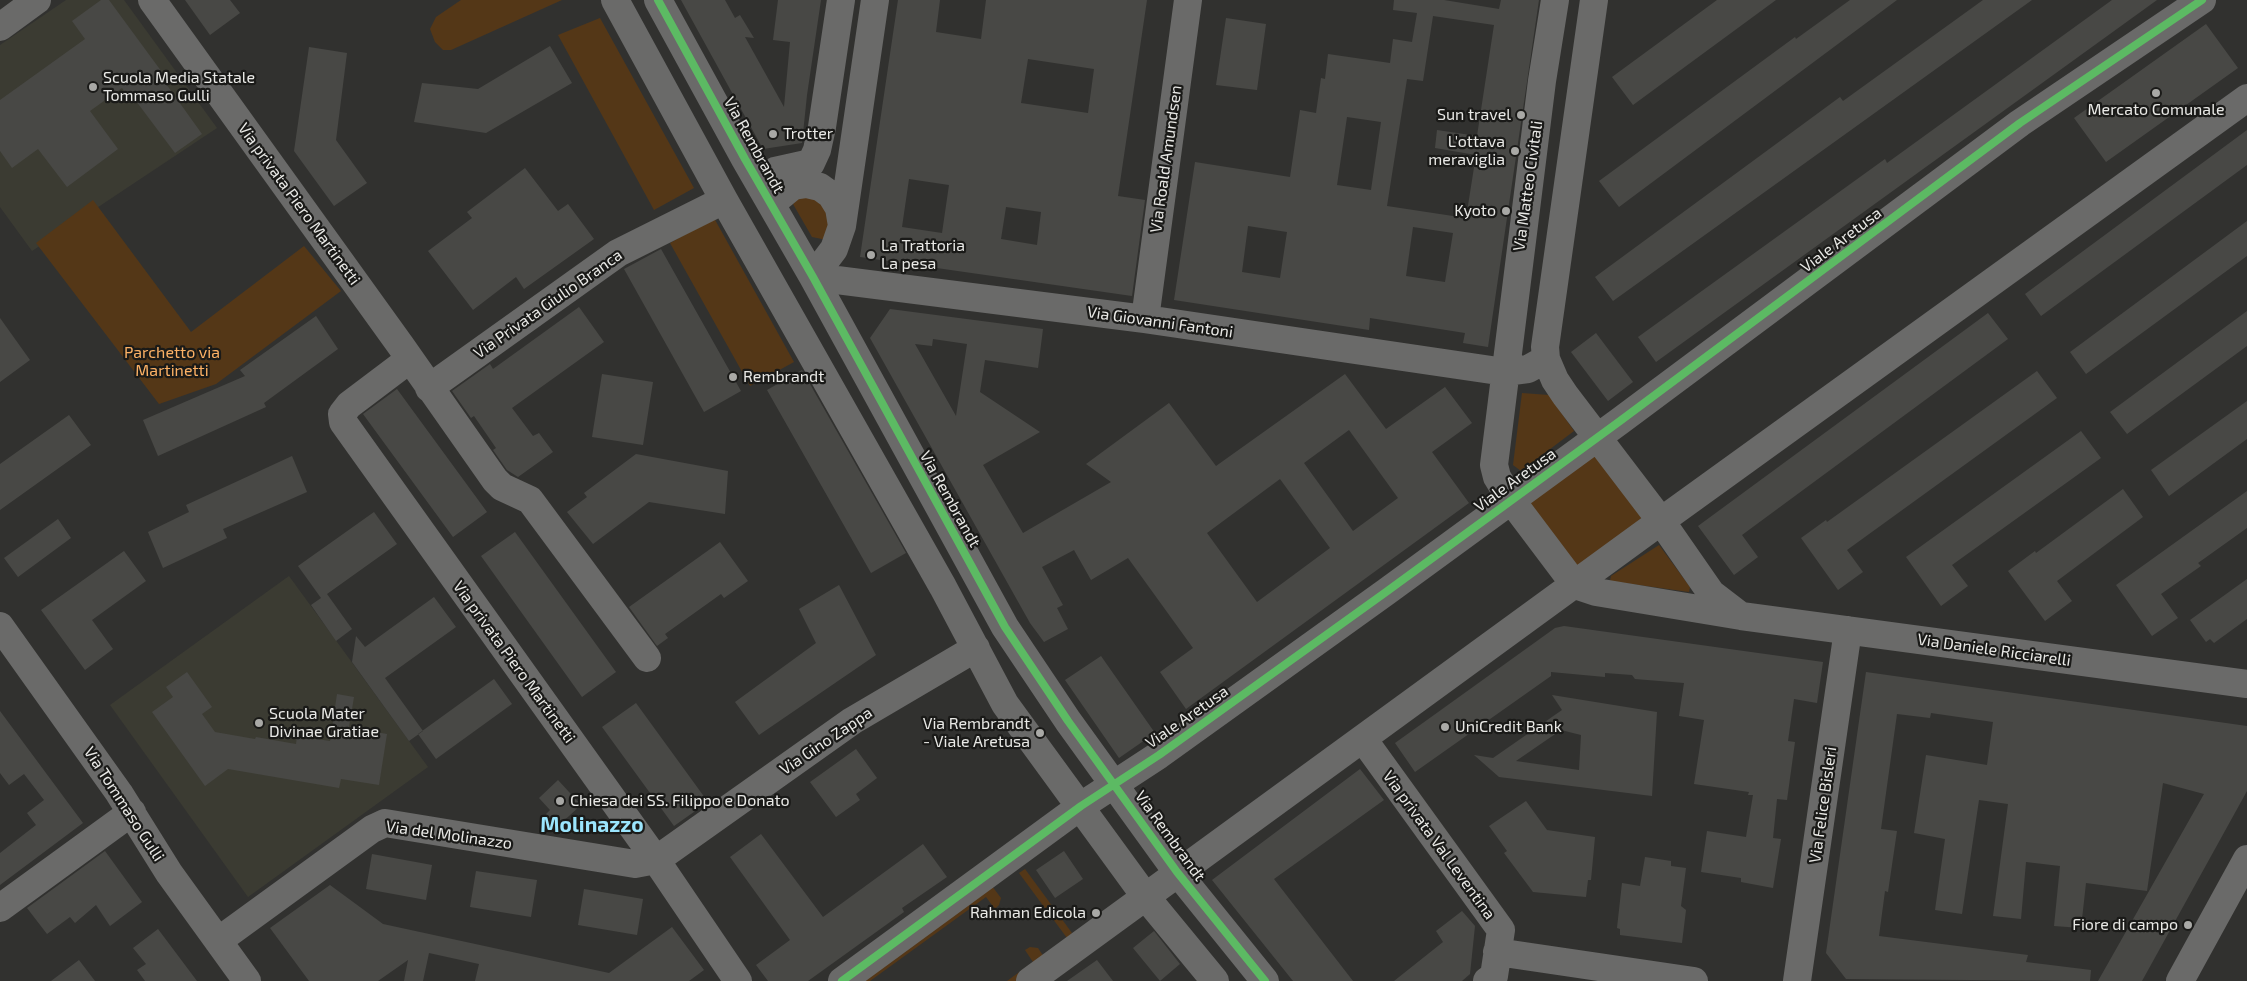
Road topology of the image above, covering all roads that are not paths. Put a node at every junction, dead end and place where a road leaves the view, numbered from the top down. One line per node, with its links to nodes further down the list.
1 (37, 0): 11 (street)
2 (152, 0): 22 (street, Via privata Piero Martinetti)
3 (614, 0): 17 (street)
4 (658, 0): 15 (street, Via Rembrandt)
5 (840, 0): 13 (street)
6 (875, 0): 14 (street)
7 (1188, 0): 21 (street, Via Roald Amundsen)
8 (1555, 0): 24 (street, Via Matteo Civitali)
9 (1594, 0): 23 (street)
10 (2202, 0): 26 (street, Viale Aretusa)
11 (0, 27)
12 (2247, 98): 28 (street)
13 (814, 156): 14 (street); 15 (street); 16 (street)
14 (854, 160): 19 (street)
15 (757, 179): 18 (street, Via Rembrandt)
16 (793, 186): 18 (street); 19 (street)
17 (724, 200): 25 (street, Via Privata Giulio Branca); 33 (street)
18 (771, 204): 20 (street, Via Rembrandt)
19 (842, 226): 20 (street)
20 (813, 277): 21 (street, Via Giovanni Fantoni); 37 (street, Via Rembrandt)
21 (1144, 319): 24 (street, Via Giovanni Fantoni)
22 (410, 359): 25 (street, Via privata Piero Martinetti); 41 (street, Via privata Piero Martinetti)
23 (1546, 359): 24 (street); 26 (street)
24 (1505, 372): 27 (street, Via Matteo Civitali)
25 (429, 388): 34 (street, Via privata Piero Martinetti)
26 (1598, 437): 27 (street, Viale Aretusa); 28 (street)
27 (1511, 500): 29 (street, Viale Aretusa); 37 (street, Viale Aretusa)
28 (1661, 521): 29 (street); 30 (street)
29 (1575, 585): 30 (street, Via Daniele Ricciarelli); 36 (street)
30 (1741, 616): 32 (street, Via Daniele Ricciarelli)
31 (0, 626): 39 (street, Via Tommaso Gulli)
32 (1848, 630): 35 (street, Via Daniele Ricciarelli); 55 (street, Via Felice Bisleri)
33 (976, 648): 38 (street); 41 (street, Via Gino Zappa)
34 (647, 658)
35 (2247, 684)
36 (1363, 739): 42 (street); 46 (street, Via privata Val Leventina)
37 (1114, 784): 38 (street, Viale Aretusa); 42 (street, Via Rembrandt)
38 (1081, 806): 43 (street); 49 (street, Viale Aretusa)
39 (132, 812): 44 (street); 45 (street, Via Tommaso Gulli)
40 (2247, 859): 56 (street)
41 (656, 860): 45 (street, Via del Molinazzo); 48 (street, Via privata Piero Martinetti)
42 (1177, 872): 43 (street); 52 (street, Via Rembrandt)
43 (1145, 896): 50 (street); 51 (street)
44 (0, 908)
45 (218, 940): 47 (street, Via Tommaso Gulli)
46 (1498, 952): 53 (street, Via privata Val Leventina); 54 (street)
47 (246, 981)
48 (738, 981)
49 (842, 981)
50 (1030, 981)
51 (1215, 981)
52 (1264, 981)
53 (1487, 981)
54 (1694, 981)
55 (1797, 981)
56 (2180, 981)

